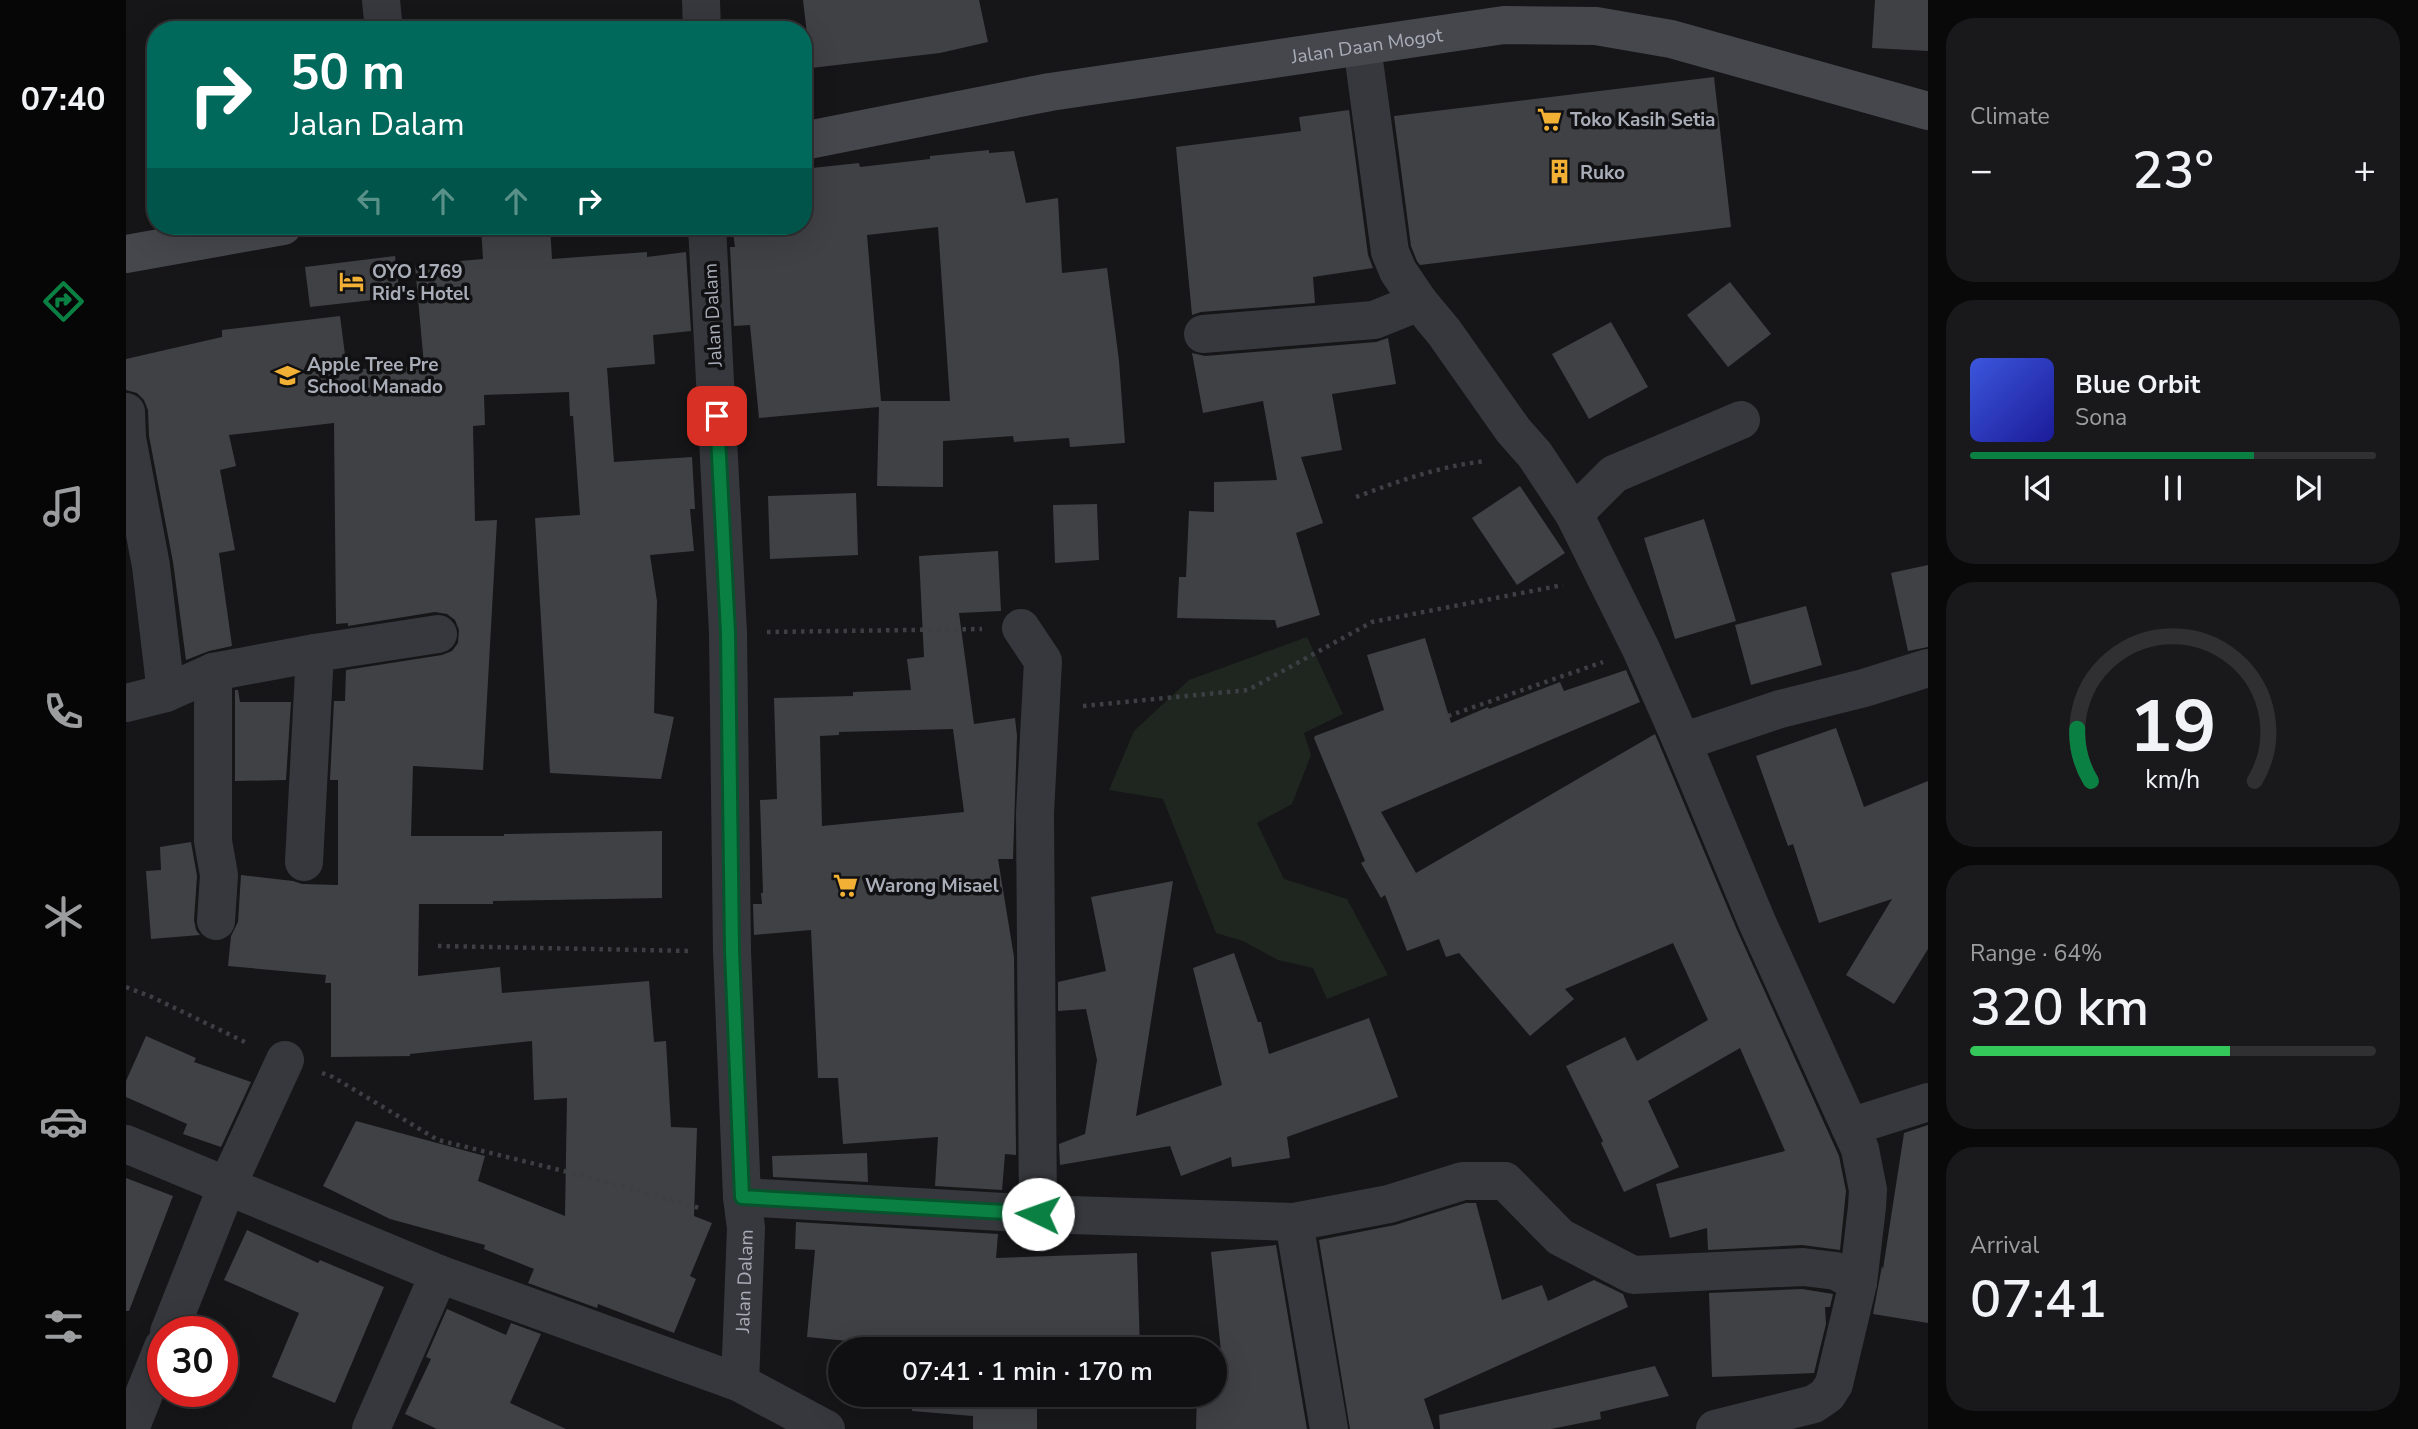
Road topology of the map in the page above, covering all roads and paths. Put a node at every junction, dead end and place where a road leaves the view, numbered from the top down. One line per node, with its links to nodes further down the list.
1 (381, 0): 3 (street)
2 (701, 0): 4 (street)
3 (383, 21)
4 (702, 21)
5 (1362, 47): 6 (main road, Jalan Daan Mogot); 7 (main road, Jalan Daan Mogot); 11 (street)
6 (1928, 111)
7 (812, 139)
8 (233, 235): 10 (main road)
9 (707, 235): 20 (street, Jalan Dalam)
10 (126, 254)
11 (1419, 302): 12 (street); 15 (street)
12 (1203, 334)
13 (126, 412): 26 (street)
14 (1741, 420): 17 (street)
15 (1535, 455): 16 (path); 17 (street)
16 (1356, 497)
17 (1574, 514): 18 (street)
18 (1605, 576): 22 (street); 28 (path)
19 (1021, 628): 20 (path); 28 (street)
20 (728, 633): 34 (street, Jalan Dalam)
21 (438, 634): 23 (street)
22 (1641, 649): 29 (path); 30 (street)
23 (315, 653): 25 (street); 31 (street)
24 (1928, 668): 30 (street)
25 (213, 672): 26 (street); 32 (street)
26 (166, 693): 27 (street)
27 (126, 704)
28 (1040, 710): 42 (street)
29 (1448, 716)
30 (1682, 742): 38 (street)
31 (304, 862)
32 (216, 922)
33 (438, 946): 34 (path)
34 (732, 951): 41 (street, Jalan Dalam)
35 (126, 987): 36 (path)
36 (285, 1059): 40 (street); 41 (path)
37 (1928, 1102): 38 (street)
38 (1850, 1127): 45 (street)
39 (126, 1144): 40 (street)
40 (227, 1186): 44 (street); 46 (street)
41 (744, 1212): 42 (street); 47 (street, Jalan Dalam)
42 (1038, 1214): 43 (street)
43 (1294, 1222): 45 (street); 52 (street)
44 (439, 1274): 47 (street); 50 (street)
45 (1858, 1283): 53 (street)
46 (175, 1316)
47 (740, 1383): 51 (street)
48 (147, 1387): 49 (street)
49 (130, 1429)
50 (371, 1429)
51 (826, 1429)
52 (1329, 1429)
53 (1715, 1429)

